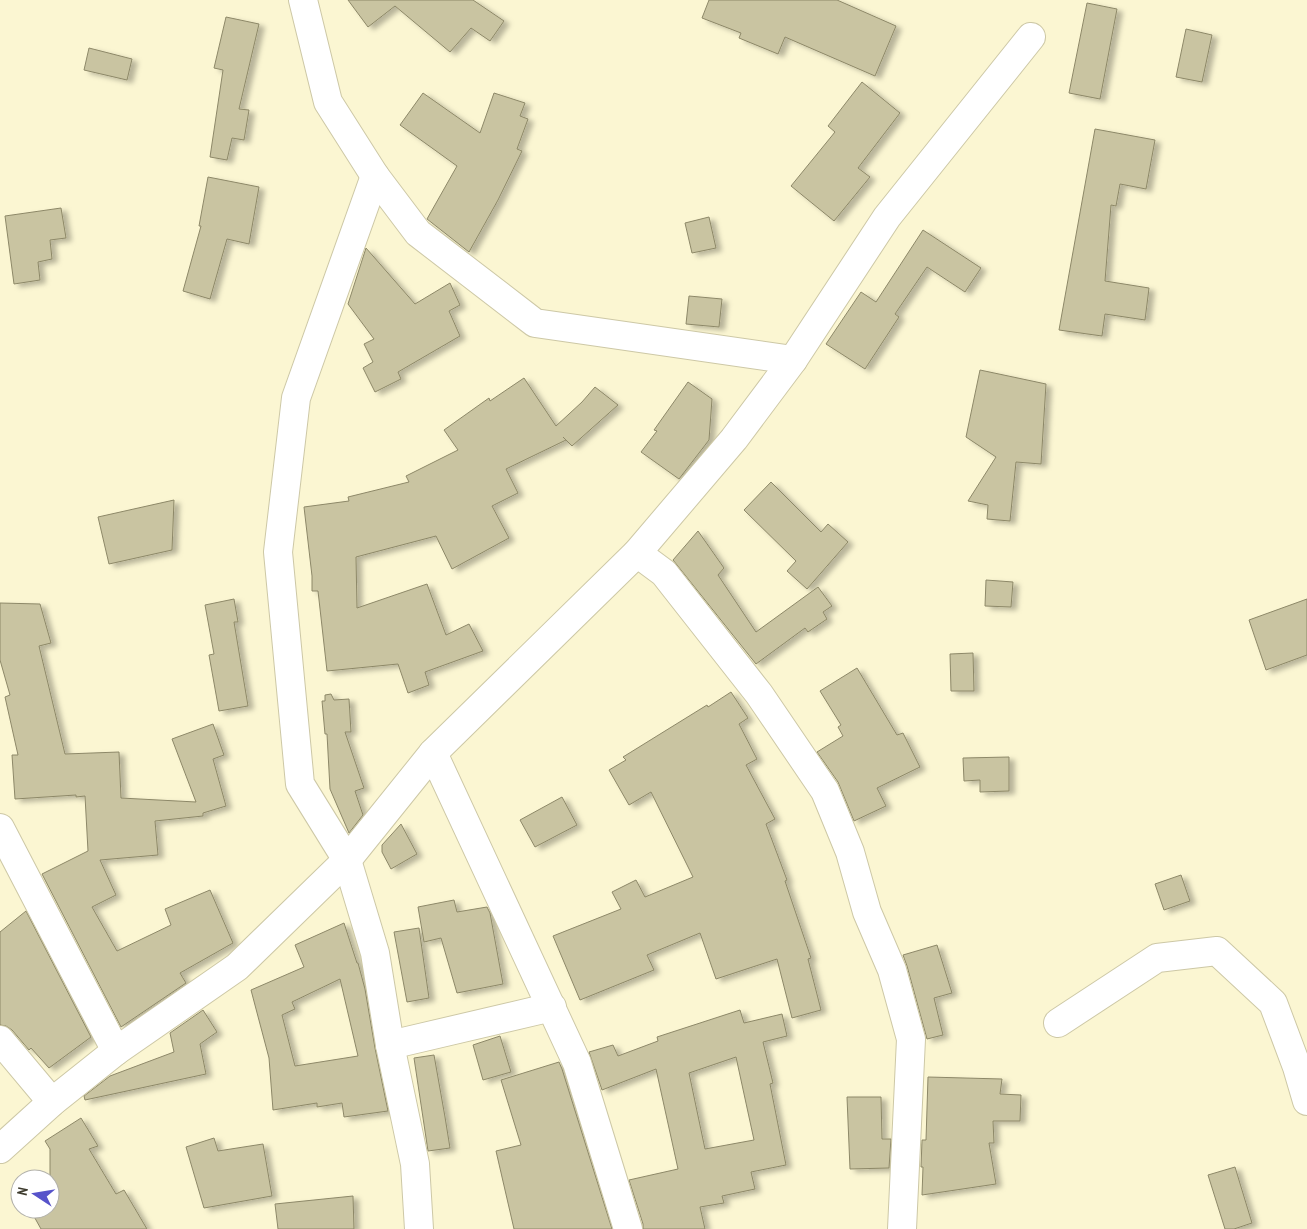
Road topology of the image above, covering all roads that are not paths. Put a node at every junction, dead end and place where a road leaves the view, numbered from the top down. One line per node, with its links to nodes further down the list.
1 (303, 0): 3 (street)
2 (1031, 37): 4 (street)
3 (375, 176): 4 (street); 8 (street)
4 (793, 360): 5 (street)
5 (636, 552): 6 (street); 19 (street)
6 (433, 753): 8 (street); 9 (street)
7 (0, 828): 13 (street)
8 (347, 860): 12 (street); 13 (street)
9 (552, 1007): 12 (street); 18 (street)
10 (1058, 1023): 14 (street)
11 (0, 1040): 15 (street)
12 (390, 1045): 17 (street)
13 (116, 1051): 15 (street)
14 (1307, 1101)
15 (52, 1102): 16 (street)
16 (0, 1149)
17 (419, 1229)
18 (628, 1229)
19 (902, 1229)

